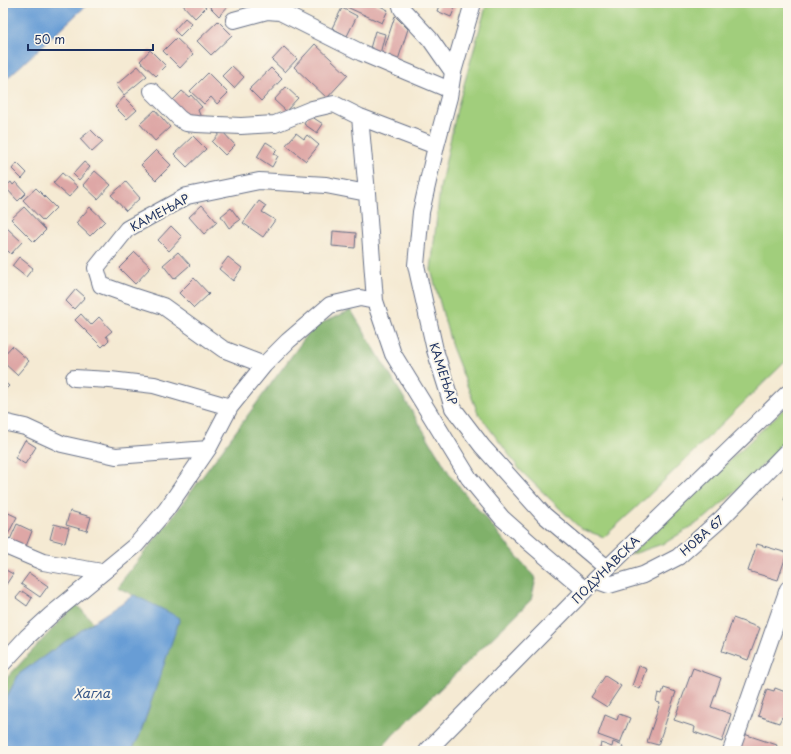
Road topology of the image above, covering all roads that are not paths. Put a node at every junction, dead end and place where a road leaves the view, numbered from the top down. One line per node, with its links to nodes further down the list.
1 (400, 3): 4 (street)
2 (473, 3): 4 (street, КАМЕЊАР)
3 (234, 20): 5 (street)
4 (453, 72): 5 (street, КАМЕЊАР)
5 (450, 90): 8 (street, КАМЕЊАР)
6 (152, 91): 7 (street)
7 (360, 117): 8 (street); 9 (street)
8 (436, 146): 19 (street, КАМЕЊАР)
9 (367, 192): 10 (street); 11 (street, КАМЕЊАР)
10 (375, 301): 11 (street); 21 (street)
11 (264, 365): 14 (street)
12 (74, 378): 14 (street)
13 (788, 393): 19 (street, ПОДУНАВСКА)
14 (230, 407): 16 (street)
15 (3, 422): 16 (street)
16 (208, 449): 20 (street)
17 (788, 450): 21 (street, НОВА 67)
18 (3, 545): 20 (street)
19 (607, 568): 21 (street, ПОДУНАВСКА)
20 (102, 572): 23 (street)
21 (590, 585): 24 (street, ПОДУНАВСКА)
22 (788, 589): 25 (street)
23 (3, 663)
24 (427, 751)
25 (731, 751)

